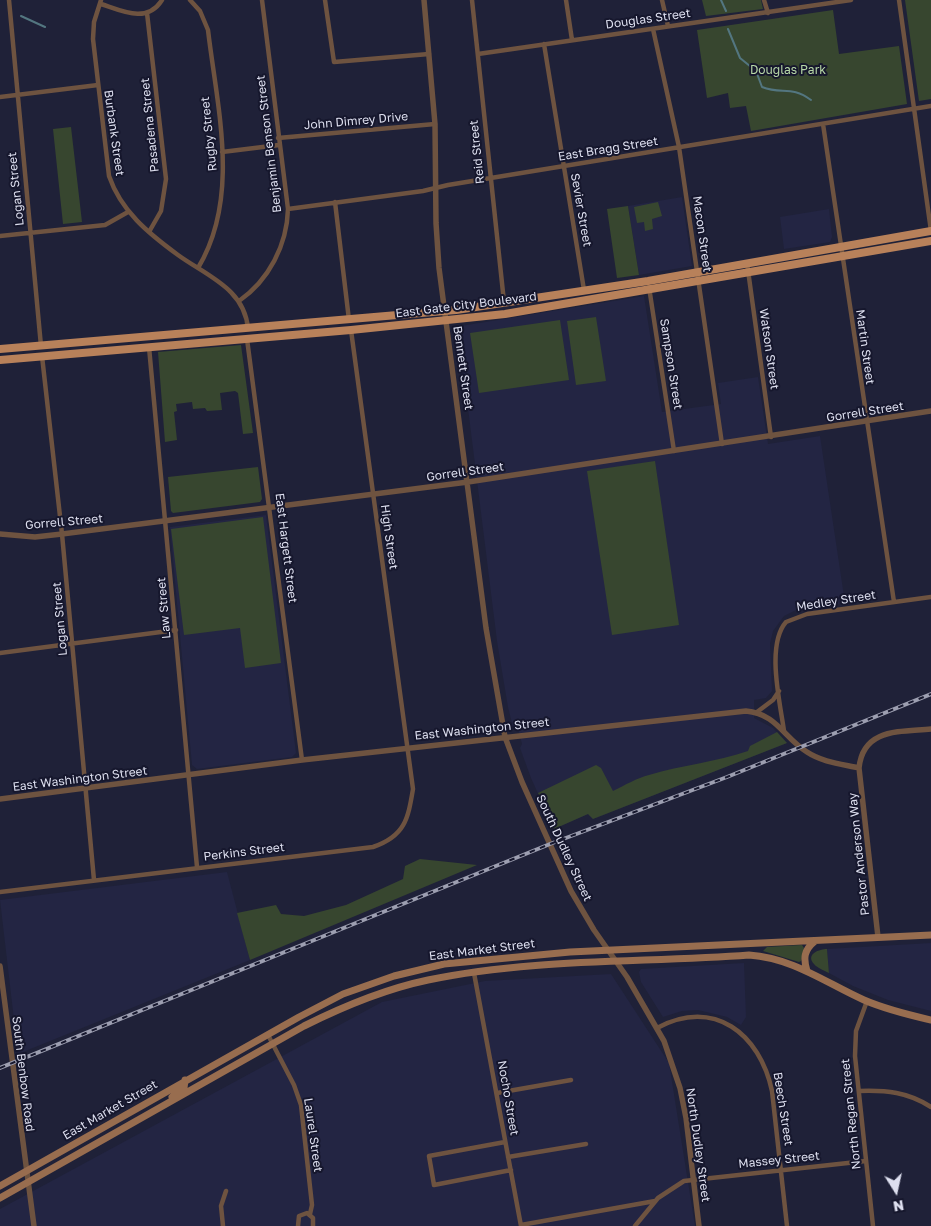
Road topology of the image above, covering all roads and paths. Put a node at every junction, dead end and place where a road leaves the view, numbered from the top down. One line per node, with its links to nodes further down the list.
1 (9, 0): 23 (street, Logan Street)
2 (162, 0): 15 (street)
3 (190, 0): 32 (street, Rugby Street)
4 (262, 0): 29 (street, Benjamin Benson Street)
5 (325, 0): 20 (street)
6 (424, 0): 20 (street, Bennett Street)
7 (472, 0): 21 (street, Reid Street)
8 (566, 0): 18 (street)
9 (662, 0): 16 (street)
10 (764, 0): 14 (street)
11 (851, 0): 14 (street, Douglas Street)
12 (898, 0): 26 (street)
13 (101, 2): 15 (street); 22 (street, Burbank Street)
14 (768, 13): 16 (street, Douglas Street)
15 (147, 14): 40 (street, Pasadena Street)
16 (668, 26): 17 (street, Douglas Street)
17 (654, 29): 18 (street, Douglas Street); 31 (street, Macon Street)
18 (572, 40): 19 (street, Douglas Street)
19 (544, 44): 21 (street, Douglas Street); 33 (street, Sevier Street)
20 (429, 54): 27 (street, Bennett Street)
21 (478, 54): 34 (street, Reid Street)
22 (98, 85): 23 (street); 38 (street, Burbank Street)
23 (17, 95): 24 (street); 41 (street, Logan Street)
24 (0, 97)
25 (931, 106): 26 (street, East Bragg Street)
26 (914, 109): 28 (street, East Bragg Street); 39 (street)
27 (436, 124): 29 (street, John Dimrey Drive); 35 (street, Bennett Street)
28 (823, 124): 31 (street, East Bragg Street); 44 (street, Martin Street)
29 (278, 138): 30 (street, Benjamin Benson Street)
30 (279, 145): 32 (street); 37 (street, Benjamin Benson Street)
31 (679, 147): 33 (street, East Bragg Street); 48 (street, Macon Street)
32 (222, 152): 47 (street, Rugby Street)
33 (563, 166): 34 (street, East Bragg Street); 52 (street, Sevier Street)
34 (490, 178): 35 (street, East Bragg Street); 55 (street, Reid Street)
35 (436, 188): 36 (street, East Bragg Street); 56 (street, Bennett Street)
36 (335, 202): 37 (street, East Bragg Street); 57 (street)
37 (288, 209): 54 (street, Benjamin Benson Street)
38 (128, 212): 40 (street, Burbank Street); 41 (street)
39 (931, 231): 44 (main road, East Gate City Boulevard)
40 (149, 232): 47 (street, Burbank Street)
41 (31, 233): 42 (street); 62 (street, Logan Street)
42 (0, 236)
43 (931, 241): 45 (main road, East Gate City Boulevard)
44 (840, 247): 45 (street, Martin Street); 46 (main road, East Gate City Boulevard)
45 (841, 256): 49 (main road, East Gate City Boulevard); 68 (street, Martin Street)
46 (748, 263): 48 (main road, East Gate City Boulevard); 49 (street, Watson Street)
47 (198, 268): 54 (street, Burbank Street)
48 (698, 272): 50 (main road, East Gate City Boulevard); 51 (street, Macon Street)
49 (749, 272): 51 (main road, East Gate City Boulevard); 69 (street, Watson Street)
50 (648, 281): 52 (main road, East Gate City Boulevard); 53 (street, Sampson Street)
51 (699, 281): 53 (main road, East Gate City Boulevard); 70 (street, Macon Street)
52 (584, 290): 55 (main road, East Gate City Boulevard)
53 (649, 290): 58 (main road, East Gate City Boulevard); 71 (street, Sampson Street)
54 (240, 301): 59 (street, Burbank Street)
55 (504, 302): 56 (main road, East Gate City Boulevard)
56 (445, 311): 57 (main road, East Gate City Boulevard); 58 (street, Bennett Street)
57 (349, 320): 59 (main road, East Gate City Boulevard)
58 (446, 321): 60 (main road, East Gate City Boulevard); 72 (street, Bennett Street)
59 (248, 329): 62 (main road, East Gate City Boulevard)
60 (351, 330): 61 (main road, East Gate City Boulevard); 73 (street, High Street)
61 (247, 339): 63 (main road, East Gate City Boulevard); 74 (street, East Hargett Street)
62 (41, 346): 64 (main road, East Gate City Boulevard)
63 (149, 346): 65 (main road, East Gate City Boulevard); 75 (street, Law Street)
64 (0, 349)
65 (42, 356): 66 (main road, East Gate City Boulevard); 77 (street, Logan Street)
66 (0, 360)
67 (931, 411): 68 (street, Gorrell Street)
68 (866, 422): 69 (street, Gorrell Street); 79 (street, Martin Street)
69 (771, 437): 70 (street, Gorrell Street)
70 (722, 444): 71 (street, Gorrell Street)
71 (674, 451): 72 (street, Gorrell Street)
72 (468, 482): 73 (street, Gorrell Street); 87 (street, Bennett Street)
73 (374, 494): 74 (street, Gorrell Street); 88 (street, High Street)
74 (271, 508): 75 (street, Gorrell Street); 89 (street, East Hargett Street)
75 (166, 521): 77 (street, Gorrell Street); 80 (street, Law Street)
76 (0, 534): 77 (street, Gorrell Street)
77 (62, 534): 81 (street, Logan Street)
78 (931, 597): 79 (street, Medley Street)
79 (894, 602): 83 (street, Medley Street)
80 (176, 630): 81 (street); 91 (street, Law Street)
81 (72, 644): 82 (street); 92 (street, Logan Street)
82 (0, 653)
83 (779, 691): 84 (street); 86 (street, Medley Street)
84 (757, 712): 86 (street); 87 (street, East Washington Street)
85 (931, 729): 90 (street)
86 (784, 731): 90 (street)
87 (505, 737): 88 (street, East Washington Street); 101 (street, South Dudley Street)
88 (408, 748): 89 (street, East Washington Street); 94 (street, Perkins Street)
89 (302, 760): 91 (street, East Washington Street)
90 (860, 768): 98 (street, Pastor Anderson Way)
91 (188, 775): 92 (street, East Washington Street); 94 (street, Law Street)
92 (85, 788): 93 (street, East Washington Street); 95 (street, Logan Street)
93 (0, 799)
94 (198, 867): 95 (street, Perkins Street)
95 (94, 880): 96 (street, Perkins Street)
96 (0, 892)
97 (931, 934): 98 (main road, East Market Street)
98 (878, 937): 99 (main road, East Market Street)
99 (815, 941): 100 (main road, East Market Street); 105 (main road)
100 (764, 943): 101 (main road, East Market Street); 102 (main road)
101 (608, 950): 103 (street, South Dudley Street); 111 (main road, East Market Street)
102 (749, 955): 103 (main road, East Market Street); 105 (main road, East Market Street)
103 (617, 962): 106 (main road, East Market Street); 110 (street, North Dudley Street)
104 (0, 966): 107 (street, South Benbow Road)
105 (808, 971): 108 (main road, East Market Street)
106 (474, 973): 112 (main road, East Market Street); 116 (street, Nocho Street)
107 (1, 980): 125 (street, South Benbow Road)
108 (867, 1001): 109 (main road, East Market Street); 115 (street, North Regan Street)
109 (931, 1020)
110 (657, 1028): 124 (street, Beech Street); 126 (street, North Dudley Street)
111 (268, 1035): 112 (street, Laurel Street); 113 (main road, East Market Street)
112 (272, 1044): 118 (main road, East Market Street); 132 (street, Laurel Street)
113 (185, 1080): 118 (main road); 125 (main road, East Market Street)
114 (571, 1080): 116 (street)
115 (859, 1092): 117 (street); 122 (street, North Regan Street)
116 (497, 1093): 119 (street, Nocho Street)
117 (931, 1107)
118 (150, 1114): 127 (main road, East Market Street)
119 (506, 1142): 121 (street, Nocho Street); 123 (street)
120 (586, 1144): 121 (street)
121 (508, 1157): 123 (street, Nocho Street)
122 (866, 1160): 124 (street, Massey Street); 141 (street, North Regan Street)
123 (511, 1170): 137 (street, Nocho Street)
124 (782, 1170): 126 (street, Massey Street); 140 (street, Beech Street)
125 (26, 1171): 127 (street, South Benbow Road); 128 (main road, East Market Street)
126 (694, 1180): 131 (street, Massey Street); 139 (street, North Dudley Street)
127 (27, 1184): 130 (main road, East Market Street); 133 (street, South Benbow Road)
128 (0, 1186)
129 (226, 1191): 134 (street)
130 (0, 1198)
131 (656, 1201): 137 (street); 138 (street)
132 (310, 1214): 135 (street); 136 (street, Laurel Street)
133 (34, 1226)
134 (223, 1226)
135 (298, 1226)
136 (313, 1226)
137 (521, 1226)
138 (635, 1226)
139 (699, 1226)
140 (787, 1226)
141 (873, 1226)

